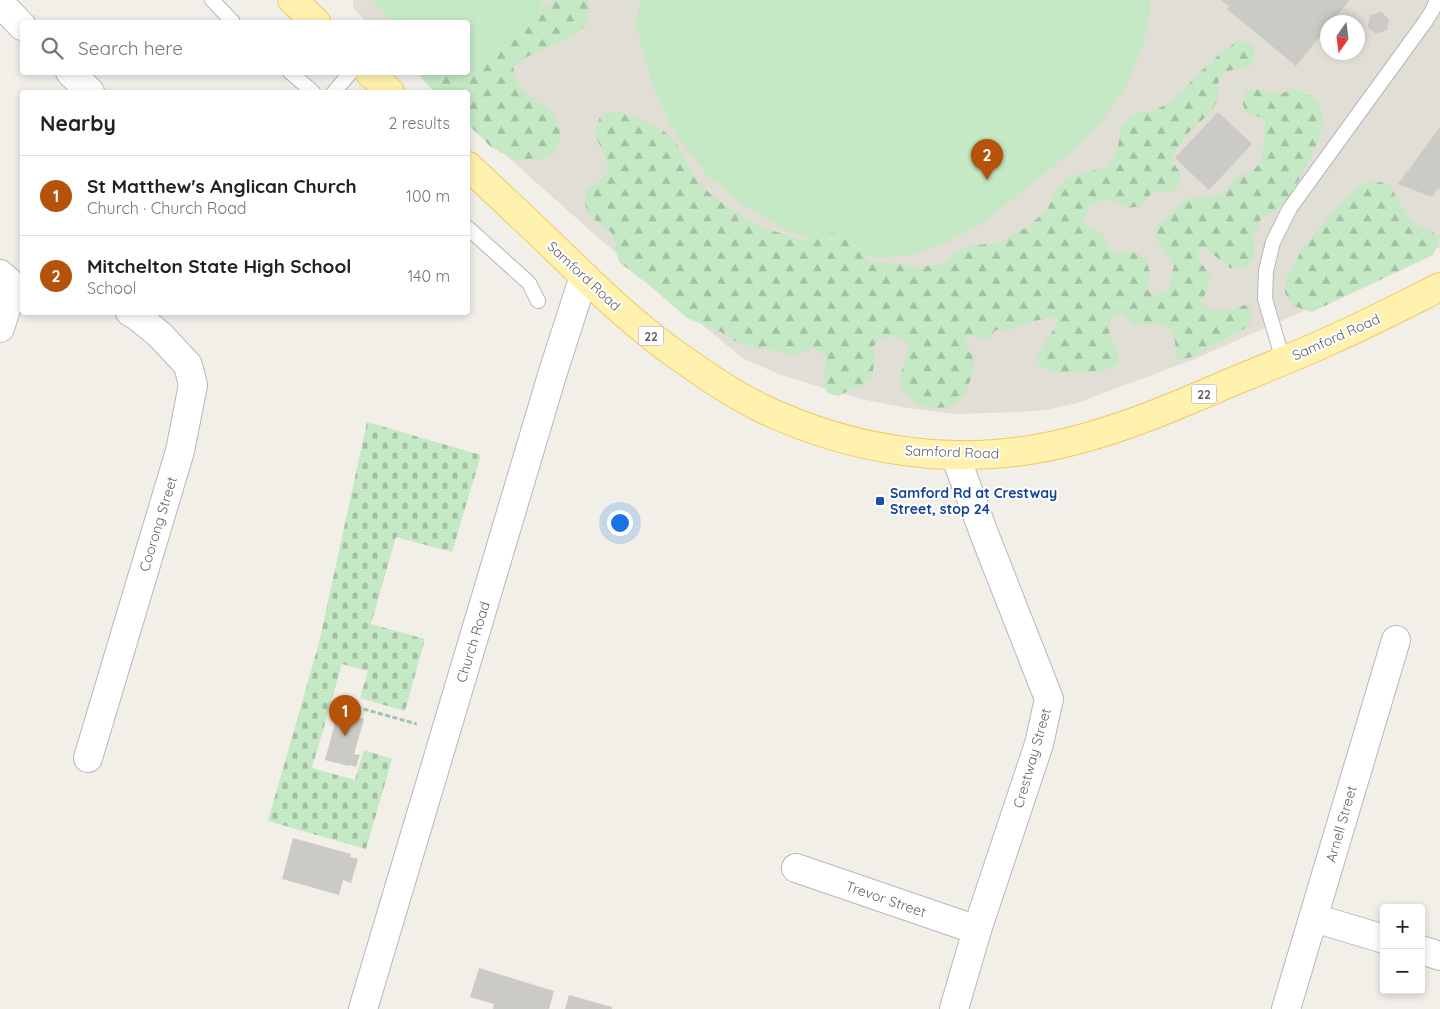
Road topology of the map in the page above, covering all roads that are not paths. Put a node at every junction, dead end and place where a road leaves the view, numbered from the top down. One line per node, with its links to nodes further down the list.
1 (212, 0): 5 (lane)
2 (292, 0): 6 (main road)
3 (1437, 0): 24 (lane)
4 (0, 3): 7 (street)
5 (231, 20)
6 (314, 20)
7 (20, 24)
8 (73, 75): 12 (street)
9 (293, 75): 13 (lane)
10 (348, 75): 14 (lane)
11 (372, 75): 15 (main road)
12 (88, 90)
13 (311, 90)
14 (336, 90)
15 (388, 90)
16 (470, 168): 18 (main road, Samford Road / 22)
17 (470, 230): 21 (lane)
18 (584, 276): 25 (main road, Samford Road / 22); 34 (street, Church Road)
19 (10, 279): 23 (street)
20 (1440, 287): 24 (main road, Samford Road / 22)
21 (538, 301)
22 (135, 315): 27 (street, Coorong Street)
23 (0, 328)
24 (1284, 360): 25 (main road, Samford Road / 22)
25 (955, 455): 30 (street, Crestway Street)
26 (1396, 640): 29 (street, Arnell Street)
27 (88, 758)
28 (796, 868): 30 (street, Trevor Street)
29 (1314, 918): 31 (street); 36 (street, Arnell Street)
30 (977, 930): 35 (street, Crestway Street)
31 (1380, 938)
32 (1425, 951): 33 (street)
33 (1440, 956)
34 (363, 1009)
35 (954, 1009)
36 (1286, 1009)

